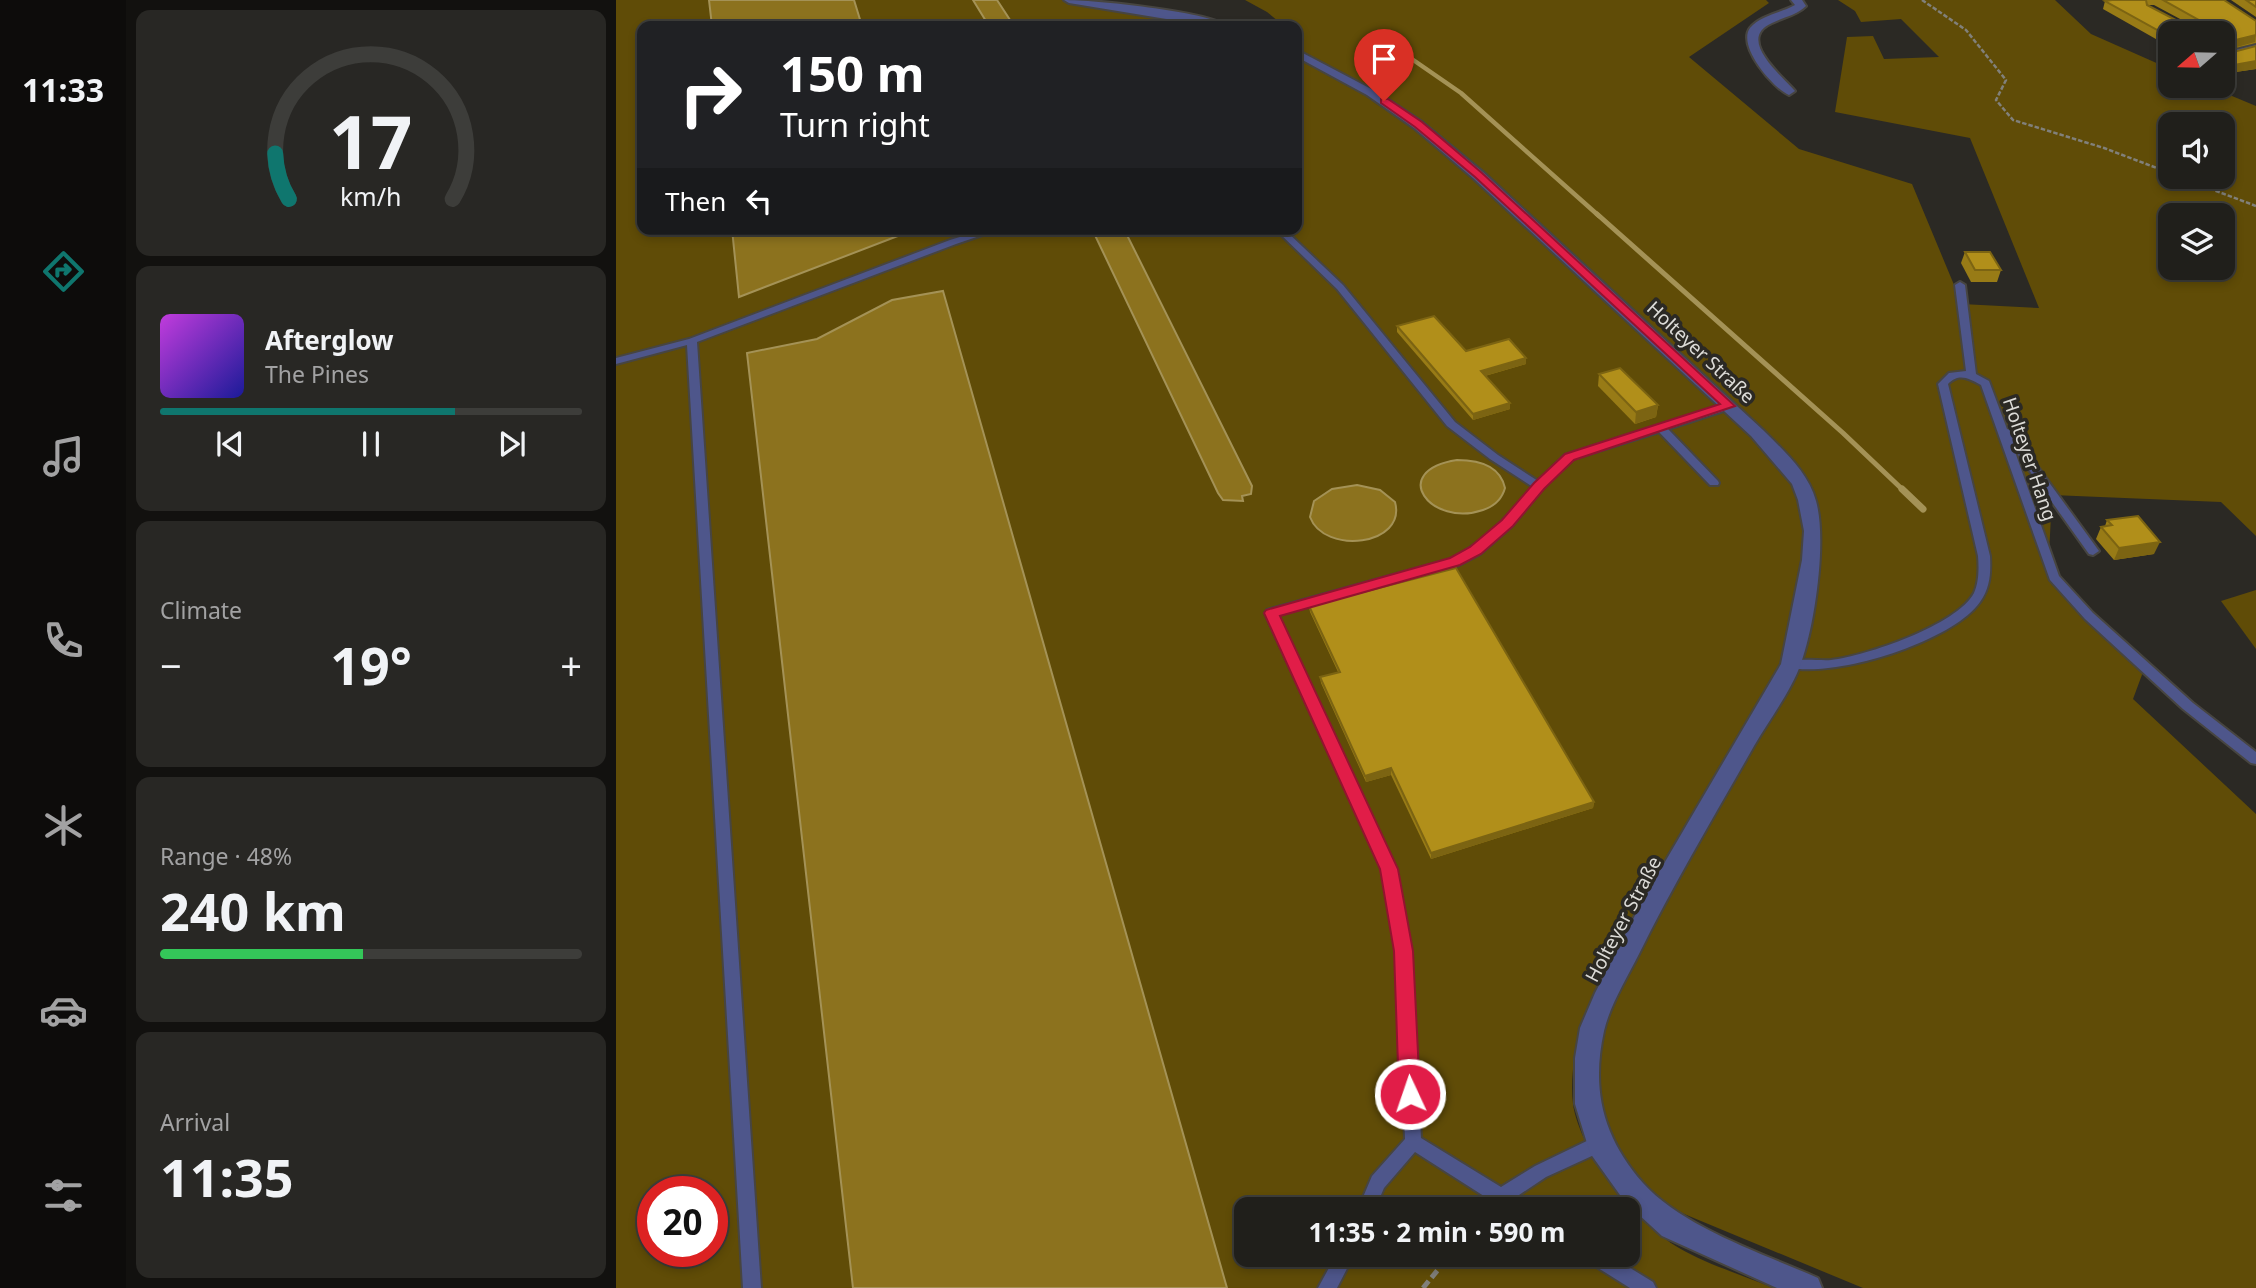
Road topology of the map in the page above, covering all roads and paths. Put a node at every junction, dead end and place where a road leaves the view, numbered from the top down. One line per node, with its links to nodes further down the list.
1 (1069, 0): 4 (street)
2 (1796, 0): 8 (street)
3 (1922, 0): 9 (path)
4 (1200, 21)
5 (2256, 48): 6 (street)
6 (2235, 51)
7 (1302, 56): 18 (street, Holteyer Straße)
8 (1789, 91)
9 (2158, 168)
10 (2211, 189): 11 (path)
11 (2256, 206)
12 (976, 235): 15 (lane)
13 (1285, 235): 22 (lane)
14 (1960, 285): 17 (lane)
15 (692, 341): 16 (lane); 33 (lane)
16 (616, 361)
17 (1971, 374): 19 (lane, Holteyer Hang); 24 (lane)
18 (1729, 406): 20 (lane); 24 (street, Holteyer Straße)
19 (1998, 420): 23 (lane); 25 (lane, Holteyer Hang)
20 (1660, 427): 21 (lane); 22 (lane)
21 (1714, 483)
22 (1539, 486): 26 (lane)
23 (2093, 551)
24 (1791, 664): 27 (street, Holteyer Straße)
25 (2256, 759)
26 (1413, 1142): 28 (lane); 29 (lane)
27 (1599, 1144): 28 (lane); 37 (street)
28 (1501, 1196)
29 (1372, 1197)
30 (1338, 1267): 34 (lane)
31 (1440, 1267): 35 (path)
32 (1613, 1267): 36 (lane)
33 (752, 1288)
34 (1327, 1288)
35 (1423, 1288)
36 (1647, 1288)
37 (1808, 1288)

